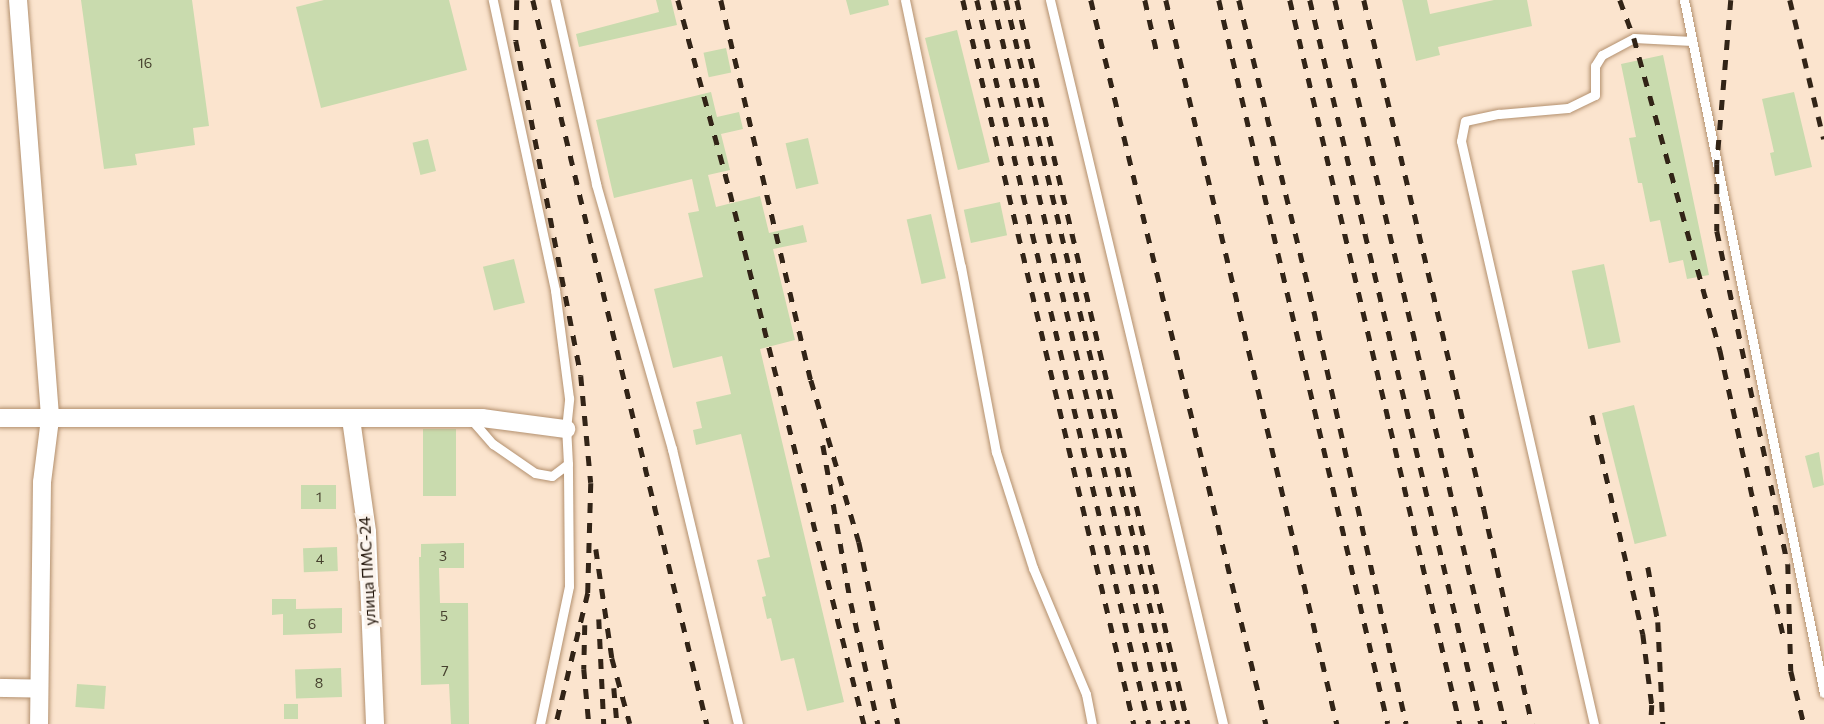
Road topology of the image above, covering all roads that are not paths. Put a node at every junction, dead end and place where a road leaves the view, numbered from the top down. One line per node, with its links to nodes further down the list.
1 (18, 0): 10 (street)
2 (493, 0): 12 (lane)
3 (555, 0): 20 (lane)
4 (905, 0): 21 (lane)
5 (1050, 0): 22 (lane)
6 (1684, 0): 7 (lane)
7 (1692, 40): 16 (lane); 23 (lane)
8 (0, 418): 10 (street)
9 (470, 418): 11 (street); 12 (street); 13 (lane)
10 (50, 419): 11 (street); 15 (street)
11 (351, 419): 18 (street, улица ПМС-24)
12 (566, 429): 13 (lane)
13 (568, 464): 19 (lane)
14 (0, 688): 15 (street)
15 (39, 689): 17 (street)
16 (1824, 693)
17 (39, 724)
18 (375, 724)
19 (540, 724)
20 (738, 724)
21 (1092, 724)
22 (1223, 724)
23 (1594, 724)

